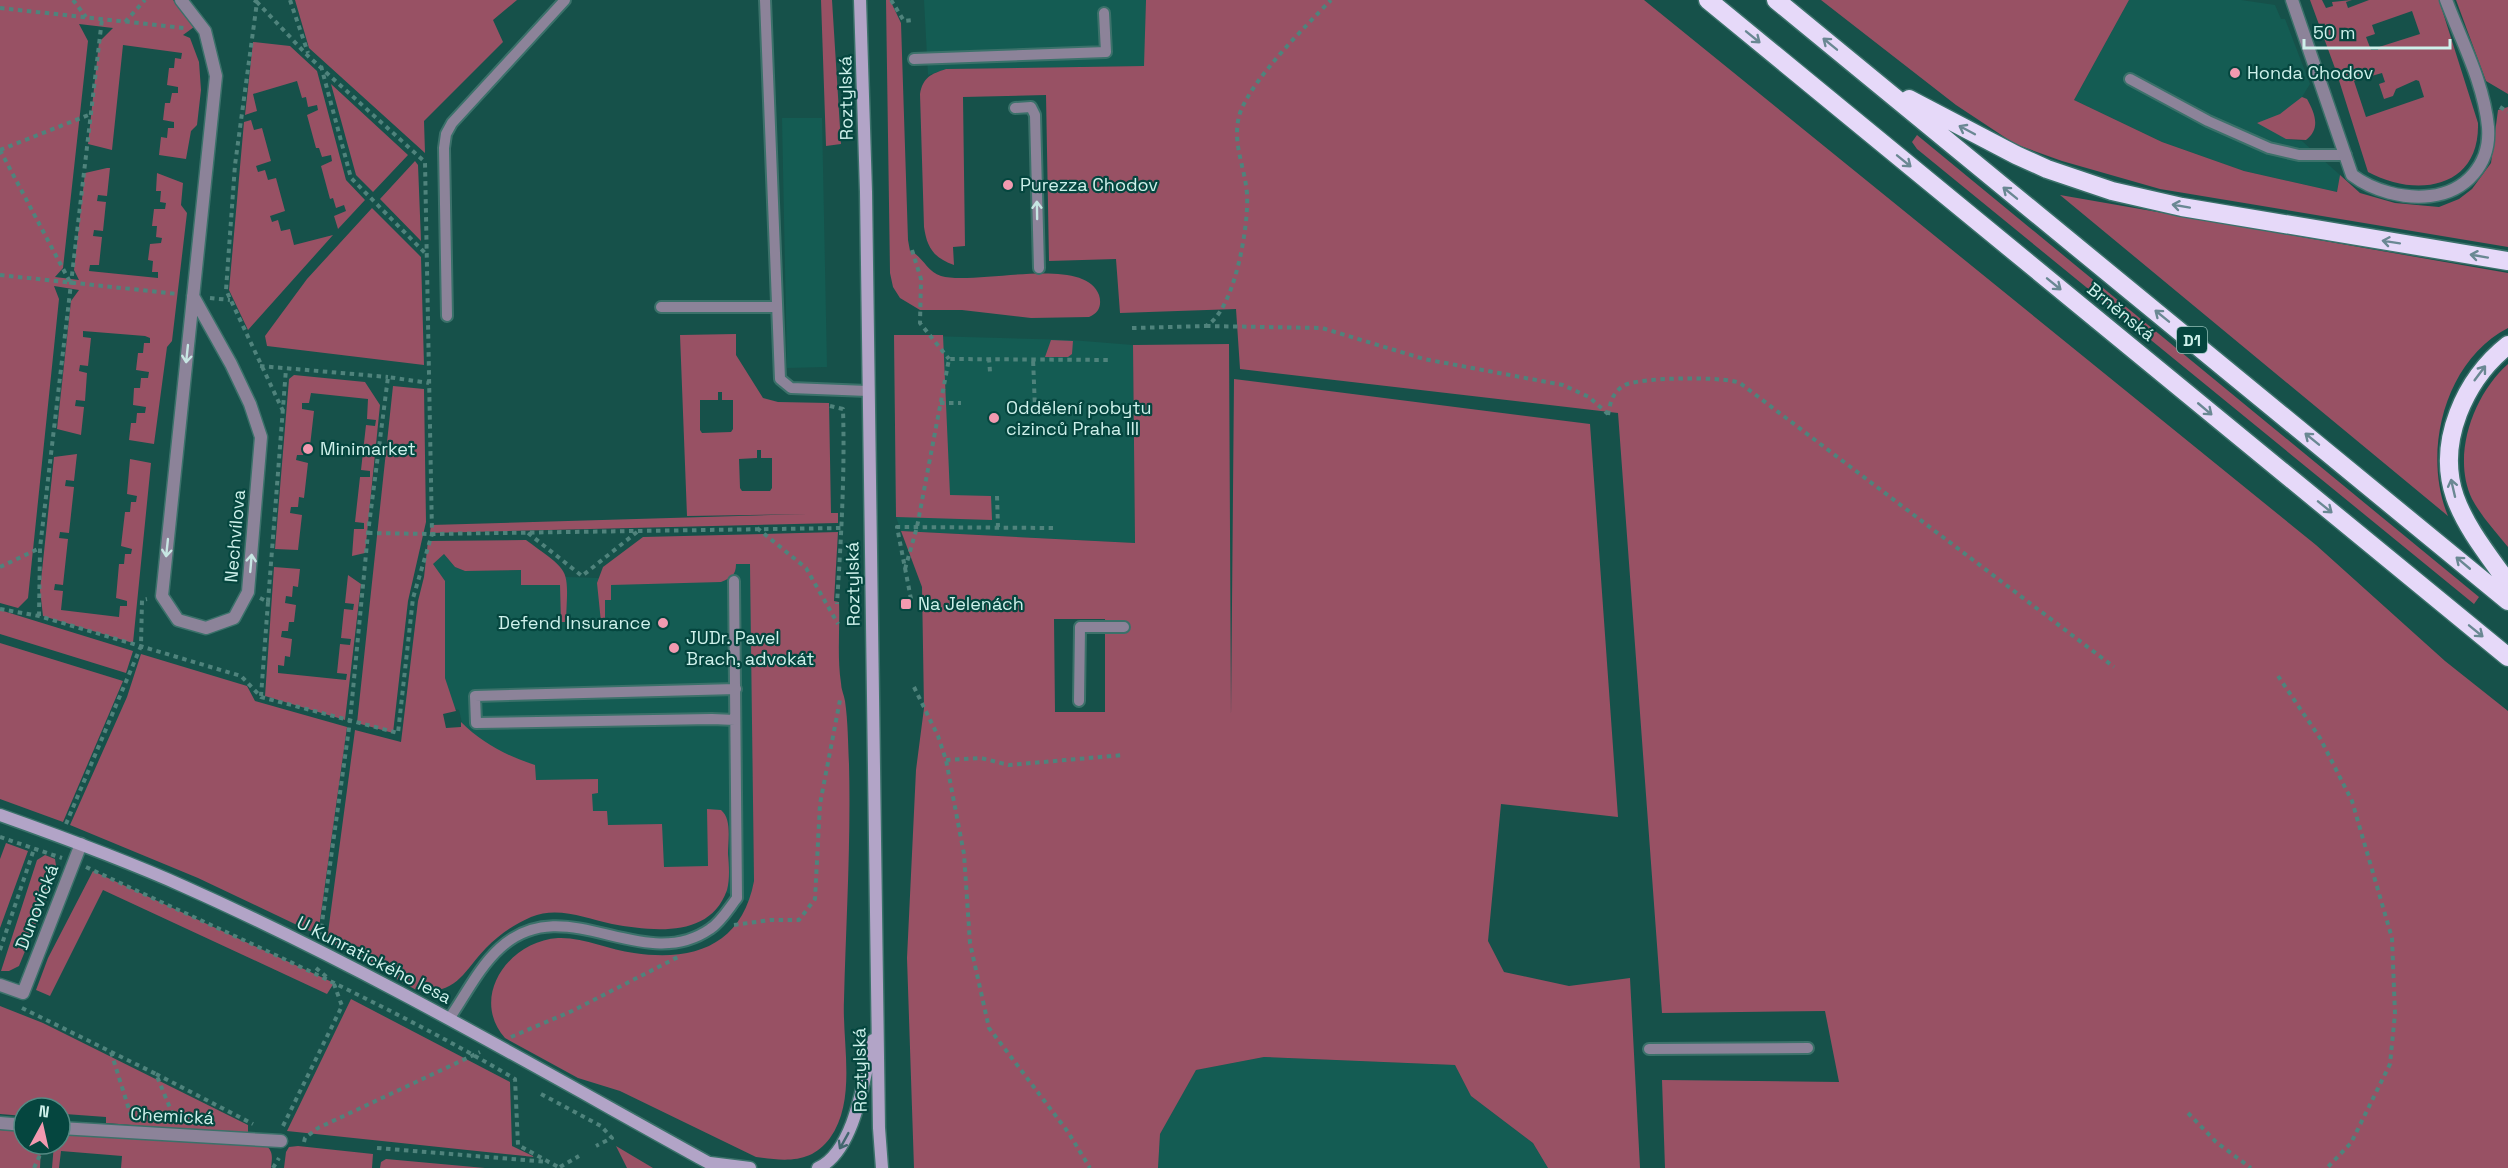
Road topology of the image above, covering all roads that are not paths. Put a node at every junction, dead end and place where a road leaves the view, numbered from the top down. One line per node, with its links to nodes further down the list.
1 (181, 0): 17 (street)
2 (565, 0): 20 (lane)
3 (765, 0): 19 (lane)
4 (860, 0): 22 (main road, Roztylská)
5 (1708, 0): 27 (highway, Brněnská / D1, one-way to 27)
6 (1776, 0): 12 (highway, Brněnská / D1, one-way to 6)
7 (2292, 0): 14 (street)
8 (2446, 0): 14 (street)
9 (1104, 13): 10 (lane)
10 (914, 58)
11 (2130, 79): 14 (lane)
12 (1875, 81): 15 (highway, one-way to 12); 25 (highway, Brněnská / D1, one-way to 12)
13 (1015, 108): 16 (lane, one-way to 13)
14 (2346, 155)
15 (2508, 261)
16 (1039, 268)
17 (193, 296): 17 (street, Nechvílova, one-way to 17)
18 (661, 307): 19 (lane)
19 (776, 307): 22 (lane)
20 (447, 316)
21 (2508, 345): 24 (highway, one-way to 21)
22 (868, 391): 35 (main road, Roztylská)
23 (734, 581): 28 (lane)
24 (2508, 584)
25 (2508, 601)
26 (1124, 627): 29 (lane)
27 (2508, 657)
28 (736, 689): 30 (lane); 30 (lane)
29 (1079, 701)
30 (735, 720): 34 (lane)
31 (0, 815): 32 (main road, U Kunratického lesa)
32 (81, 844): 33 (street, Dunovická); 34 (main road, U Kunratického lesa)
33 (0, 985)
34 (449, 1019): 40 (main road, U Kunratického lesa)
35 (878, 1025): 42 (main road, one-way to 42); 43 (main road, Roztylská)
36 (1808, 1048): 37 (lane)
37 (1649, 1049)
38 (72, 1129): 39 (street, Chemická)
39 (281, 1141)
40 (713, 1166): 41 (main road)
41 (750, 1168)
42 (818, 1168)
43 (882, 1168)

